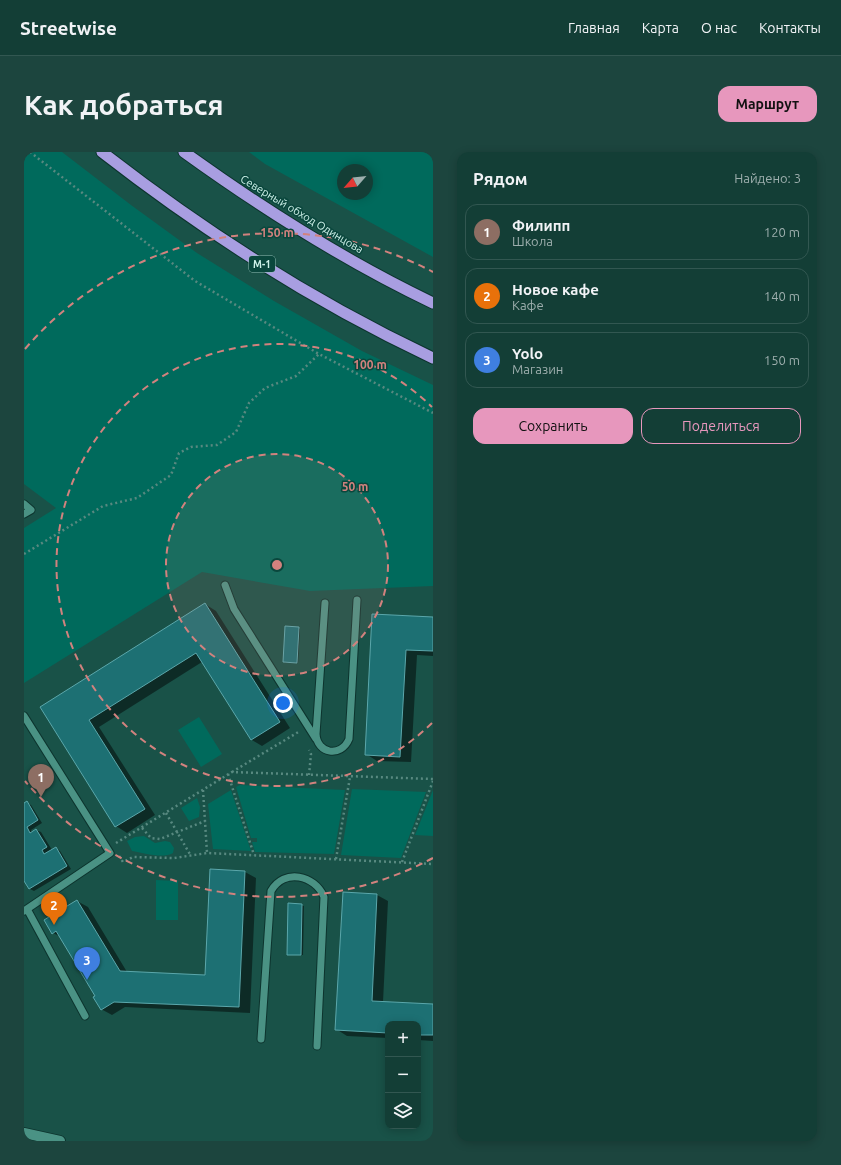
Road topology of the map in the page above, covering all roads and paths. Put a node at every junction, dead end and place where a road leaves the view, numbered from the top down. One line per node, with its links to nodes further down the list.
1 (30, 152): 5 (path)
2 (102, 152): 6 (highway, М-1)
3 (184, 152): 4 (highway, Северный обход Одинцова)
4 (433, 303)
5 (319, 354): 7 (path); 10 (path)
6 (433, 358)
7 (433, 413)
8 (24, 504): 9 (lane)
9 (24, 514)
10 (24, 554)
11 (225, 585): 15 (lane)
12 (357, 600): 18 (lane)
13 (325, 603): 18 (lane)
14 (24, 716): 38 (lane)
15 (308, 726): 16 (path); 18 (lane)
16 (298, 732): 17 (path); 20 (path)
17 (301, 738)
18 (316, 740)
19 (305, 744): 22 (path)
20 (232, 772): 21 (path); 22 (path)
21 (228, 774): 25 (path); 33 (path)
22 (309, 775): 23 (path)
23 (350, 776): 24 (path); 35 (path)
24 (433, 780): 36 (path)
25 (203, 790): 26 (path); 27 (path)
26 (166, 813): 28 (path); 29 (path)
27 (205, 821): 29 (path); 32 (path)
28 (142, 828): 29 (path); 30 (path)
29 (178, 833): 34 (path)
30 (113, 845)
31 (116, 851): 34 (path)
32 (207, 853): 33 (path); 34 (path)
33 (254, 855): 35 (path)
34 (191, 856)
35 (336, 859): 36 (path)
36 (402, 862): 37 (path)
37 (433, 864)
38 (25, 910): 39 (lane)
39 (85, 1016)
40 (261, 1039): 41 (lane)
41 (317, 1046)
42 (24, 1133): 43 (street)
43 (60, 1141)

